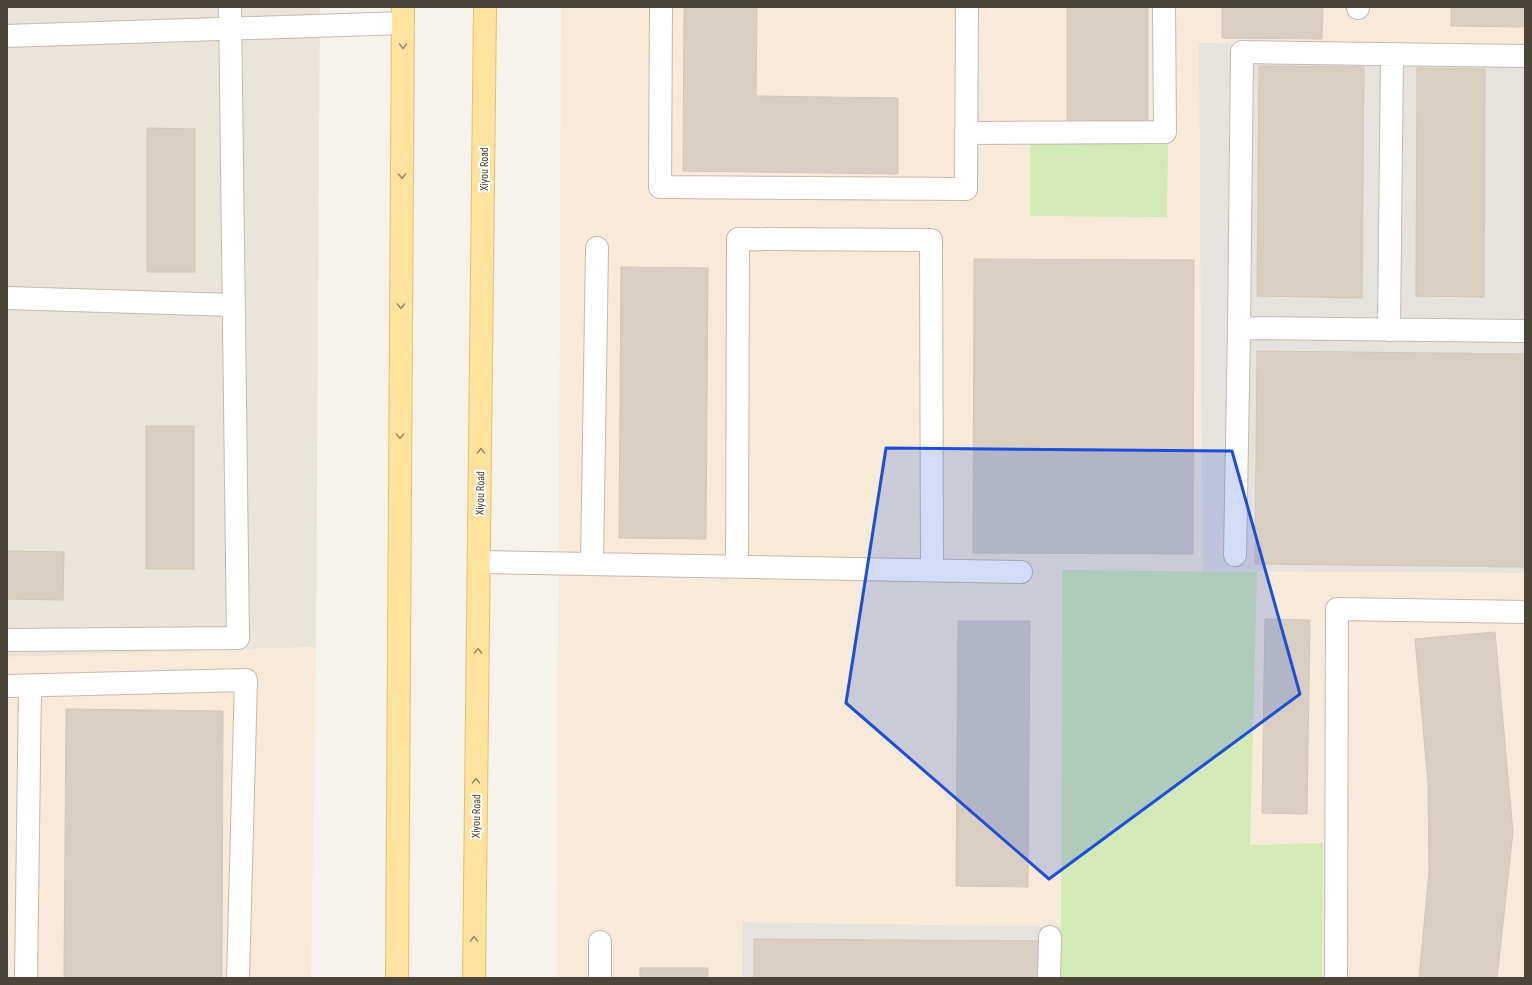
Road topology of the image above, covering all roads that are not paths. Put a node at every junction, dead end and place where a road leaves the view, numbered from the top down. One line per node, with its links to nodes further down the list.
1 (486, 7): 18 (main road, Xiyou Road, one-way to 1)
2 (661, 7): 10 (lane)
3 (966, 7): 10 (lane)
4 (1164, 7): 10 (lane)
5 (403, 15): 6 (lane); 31 (main road, one-way to 31)
6 (230, 17): 7 (lane); 13 (lane)
7 (7, 36)
8 (1392, 54): 9 (lane); 14 (lane); 15 (lane)
9 (1525, 56)
10 (966, 133)
11 (597, 248): 19 (lane)
12 (7, 298): 13 (lane)
13 (234, 305): 24 (lane)
14 (1239, 328): 15 (lane); 17 (lane)
15 (1389, 330): 16 (lane)
16 (1525, 331)
17 (1235, 555)
18 (479, 562): 19 (lane); 32 (main road, Xiyou Road, one-way to 18)
19 (592, 564): 20 (lane)
20 (737, 566): 21 (lane); 21 (lane)
21 (932, 570): 22 (lane)
22 (1021, 572)
23 (1525, 612): 35 (lane)
24 (7, 640)
25 (7, 686): 26 (lane)
26 (30, 686): 29 (lane); 30 (lane)
27 (1050, 937): 34 (lane)
28 (600, 942): 33 (lane)
29 (26, 978)
30 (238, 978)
31 (397, 978)
32 (474, 978)
33 (600, 978)
34 (1049, 978)
35 (1336, 978)

